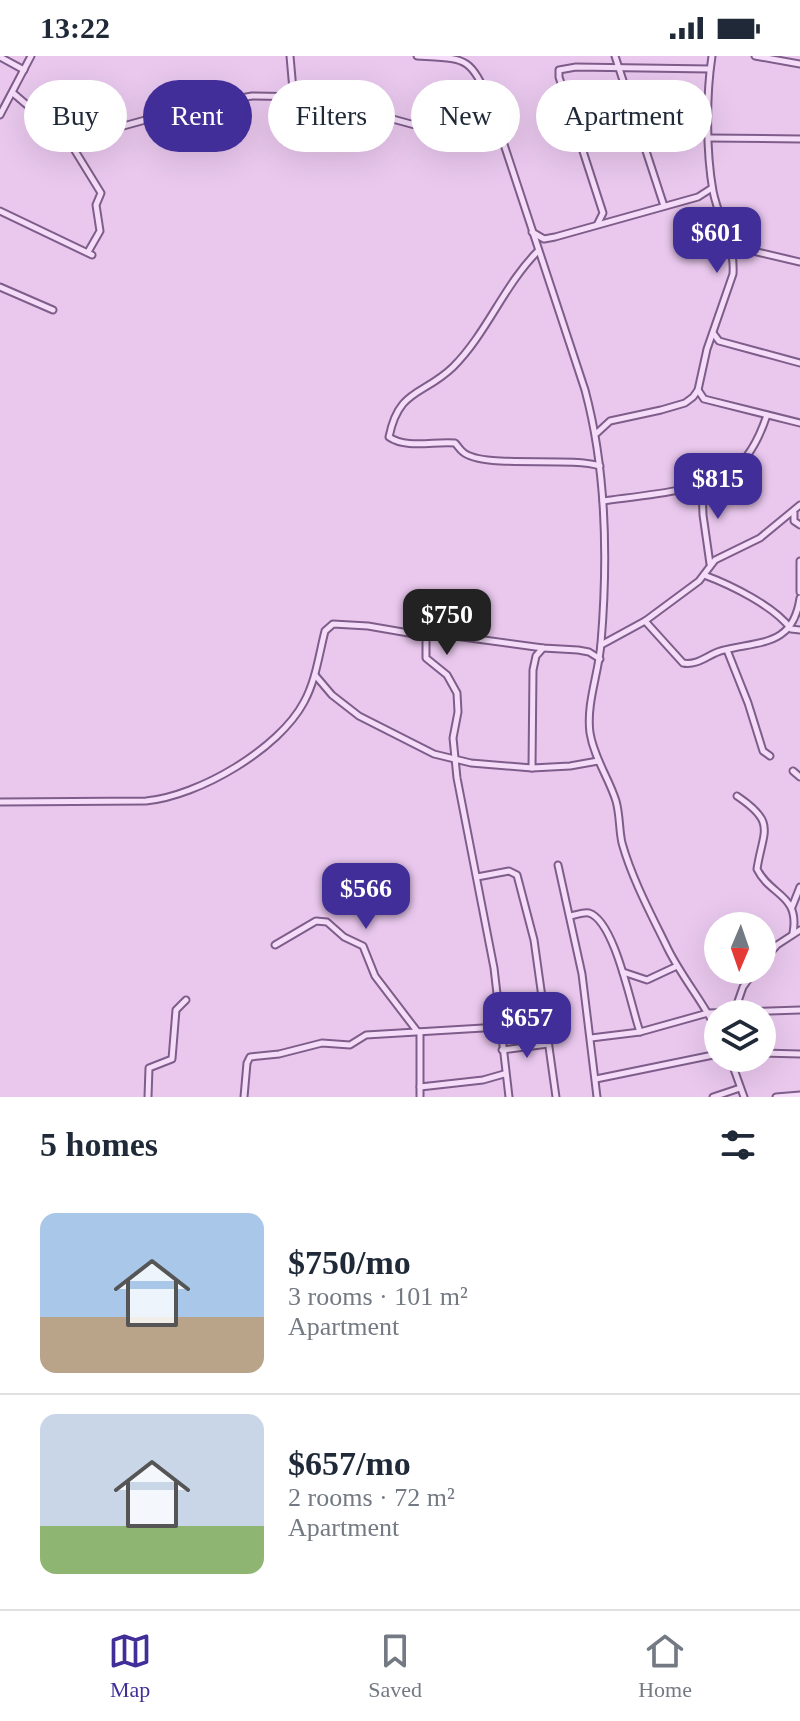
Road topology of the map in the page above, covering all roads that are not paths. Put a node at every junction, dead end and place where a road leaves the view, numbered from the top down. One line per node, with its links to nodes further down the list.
1 (31, 56): 11 (street)
2 (290, 56): 12 (street)
3 (417, 56): 13 (street)
4 (615, 56): 9 (street)
5 (712, 56): 10 (street)
6 (755, 56): 8 (street)
7 (0, 57): 11 (street)
8 (800, 64)
9 (618, 67): 10 (street); 28 (street); 30 (street)
10 (710, 69): 14 (street)
11 (24, 70): 15 (street)
12 (292, 80)
13 (479, 80)
14 (710, 80)
15 (13, 93): 17 (street); 18 (street)
16 (268, 97): 19 (street)
17 (24, 102)
18 (0, 115)
19 (127, 126)
20 (712, 138): 21 (street)
21 (800, 139)
22 (76, 152): 29 (street)
23 (507, 152): 31 (street)
24 (710, 152): 25 (street)
25 (712, 188): 26 (street); 27 (street)
26 (706, 194): 27 (street); 28 (street)
27 (715, 198): 34 (street)
28 (664, 206): 30 (street)
29 (0, 211)
30 (598, 223): 32 (street)
31 (532, 232): 32 (street); 33 (street)
32 (544, 239): 33 (street)
33 (537, 249): 43 (street); 44 (street)
34 (733, 249): 35 (street); 38 (street)
35 (800, 262)
36 (0, 287): 37 (street)
37 (53, 310)
38 (713, 333): 39 (street); 40 (street)
39 (800, 363)
40 (698, 390): 41 (street); 43 (street)
41 (767, 415): 42 (street); 45 (street)
42 (800, 423)
43 (597, 433): 44 (street)
44 (600, 466): 46 (street)
45 (702, 485): 46 (street); 51 (street)
46 (603, 501): 59 (street)
47 (800, 505): 48 (street)
48 (794, 513): 49 (street); 51 (street)
49 (800, 525)
50 (800, 561): 53 (street)
51 (710, 564): 52 (street)
52 (704, 575): 55 (street); 56 (street)
53 (800, 592)
54 (800, 598): 56 (street)
55 (645, 621): 59 (street); 61 (street)
56 (789, 627): 57 (street); 61 (street)
57 (800, 630)
58 (426, 636): 60 (street); 63 (street); 65 (street)
59 (601, 645): 62 (street)
60 (543, 648): 62 (street); 67 (street)
61 (726, 649): 64 (street)
62 (600, 659): 66 (street)
63 (314, 675): 65 (street); 71 (street)
64 (770, 756)
65 (456, 758): 67 (street); 73 (street)
66 (598, 761): 67 (street); 82 (street)
67 (532, 768)
68 (793, 771): 69 (street)
69 (800, 777)
70 (737, 796): 76 (street)
71 (0, 802)
72 (558, 865): 77 (street)
73 (477, 877): 89 (street); 93 (street)
74 (800, 887): 75 (street)
75 (797, 899): 76 (street)
76 (792, 907): 79 (street)
77 (570, 916): 83 (street); 92 (street)
78 (800, 930): 79 (street)
79 (793, 933): 81 (street)
80 (275, 945): 90 (street)
81 (776, 946)
82 (677, 966): 83 (street); 85 (street)
83 (623, 972): 91 (street)
84 (186, 1000): 104 (street)
85 (704, 1008)
86 (776, 1010): 87 (street)
87 (800, 1010)
88 (704, 1014): 91 (street)
89 (500, 1027): 90 (street); 94 (street)
90 (419, 1032): 101 (street); 105 (street)
91 (640, 1032): 92 (street)
92 (591, 1038): 100 (street)
93 (549, 1044): 94 (street); 108 (street)
94 (502, 1050): 99 (street)
95 (776, 1053): 96 (street)
96 (800, 1054)
97 (704, 1057): 100 (street)
98 (735, 1072): 102 (street)
99 (504, 1074): 101 (street); 107 (street)
100 (596, 1079): 109 (street)
101 (420, 1087): 106 (street)
102 (740, 1088): 110 (street); 111 (street)
103 (800, 1095): 112 (street)
104 (148, 1097)
105 (244, 1097)
106 (420, 1097)
107 (509, 1097)
108 (556, 1097)
109 (597, 1097)
110 (713, 1097)
111 (744, 1097)
112 (776, 1097)

